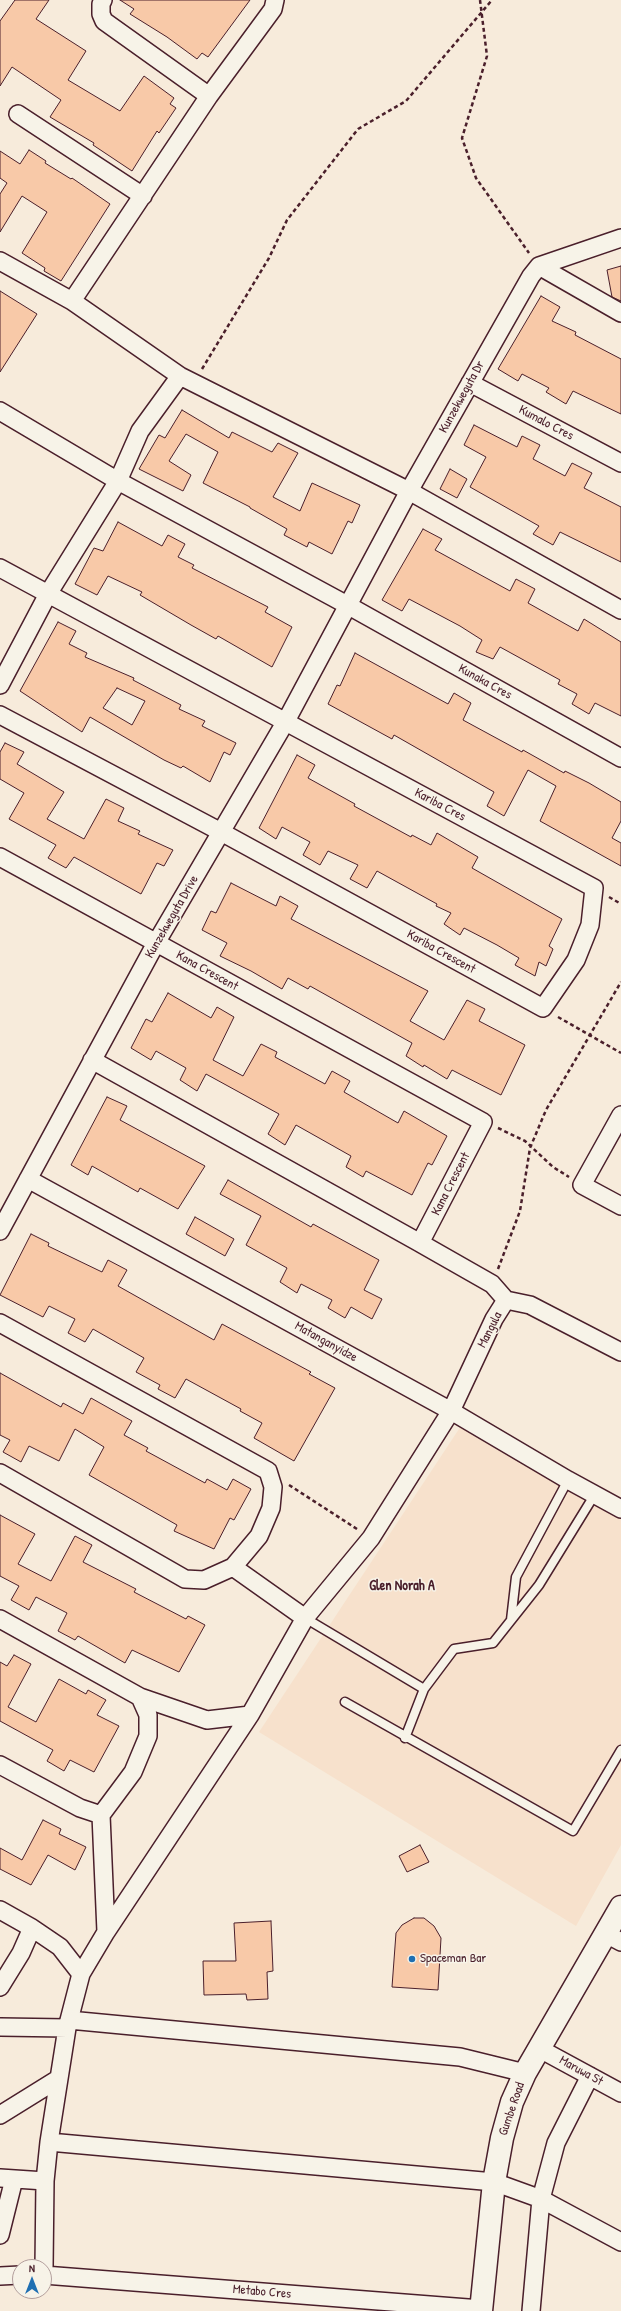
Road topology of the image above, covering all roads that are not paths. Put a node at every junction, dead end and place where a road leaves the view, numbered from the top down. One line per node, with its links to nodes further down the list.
1 (104, 0): 3 (street)
2 (275, 0): 3 (street)
3 (209, 96): 5 (street)
4 (18, 114): 5 (street)
5 (144, 196): 9 (street)
6 (621, 238): 8 (street)
7 (0, 260): 9 (street)
8 (539, 266): 10 (street); 12 (street, Kunzekweguta Dr)
9 (72, 301): 11 (street)
10 (621, 313)
11 (187, 379): 15 (street); 16 (street)
12 (470, 382): 14 (street, Kumalo Cres); 16 (street, Kunzekweguta Dr)
13 (0, 411): 15 (street, Kunaka Cres)
14 (621, 463)
15 (118, 481): 18 (street); 19 (street, Kunaka Cres)
16 (409, 491): 19 (street, Kunzekweguta Dr); 20 (street)
17 (0, 568): 18 (street, Kariba Cres)
18 (48, 594): 21 (street); 23 (street, Kariba Cres)
19 (348, 606): 23 (street, Kunzekweguta Drive); 24 (street, Kunaka Cres)
20 (621, 610)
21 (0, 685)
22 (0, 715): 25 (street, Kariba Crescent)
23 (286, 721): 25 (street, Kunzekweguta Drive); 28 (street, Kariba Cres)
24 (621, 758)
25 (222, 833): 27 (street, Kunzekweguta Drive); 28 (street, Kariba Crescent)
26 (0, 857): 27 (street, Kana Crescent)
27 (156, 943): 29 (street, Kunzekweguta Drive); 34 (street, Kana Crescent)
28 (544, 1008)
29 (92, 1060): 31 (street, Kunzekweguta Drive); 34 (street)
30 (621, 1115): 32 (street)
31 (28, 1179): 33 (street, Kunzekweguta Drive); 38 (street, Matanganyidze)
32 (621, 1206)
33 (0, 1231)
34 (420, 1243): 35 (street)
35 (506, 1300): 37 (street, Mangula); 38 (street, Mangula)
36 (0, 1322): 43 (street)
37 (621, 1352)
38 (451, 1411): 40 (street, Matanganyidze); 44 (street, Mangula)
39 (0, 1473): 43 (street)
40 (568, 1480): 41 (street, Matanganyidze); 46 (lane)
41 (595, 1494): 42 (street, Matanganyidze); 46 (lane)
42 (621, 1509)
43 (233, 1567): 44 (street)
44 (305, 1618): 47 (lane); 50 (street, Mangula)
45 (0, 1619): 48 (street)
46 (511, 1620): 47 (lane)
47 (424, 1689): 51 (lane)
48 (140, 1697): 50 (street); 54 (street)
49 (345, 1702): 51 (lane)
50 (250, 1715): 58 (street, Mangula)
51 (405, 1738): 52 (lane)
52 (621, 1750)
53 (0, 1765): 54 (street)
54 (101, 1815): 58 (street)
55 (621, 1907): 59 (street, Gumbe Road)
56 (0, 1910): 57 (street)
57 (32, 1928): 60 (street); 61 (street)
58 (106, 1932): 60 (street, Mangula)
59 (614, 1938): 64 (street, Gumbe Road)
60 (81, 1974): 62 (street, Mangula)
61 (0, 1987)
62 (68, 2024): 63 (street); 65 (street); 67 (street, Mangula)
63 (0, 2027)
64 (540, 2049): 65 (street, Gumbe Road); 66 (street, Maruwa St)
65 (526, 2072): 73 (street, Gumbe Road)
66 (590, 2076): 68 (street, Maruwa St); 74 (street)
67 (58, 2079): 69 (street); 70 (street, Mangula)
68 (621, 2093)
69 (0, 2115)
70 (48, 2142): 72 (street, Mangula); 73 (street)
71 (7, 2179): 72 (street); 75 (street)
72 (45, 2181): 77 (street, Mangula)
73 (494, 2182): 74 (street); 81 (street, Gumbe Road)
74 (541, 2199): 76 (street); 82 (street)
75 (0, 2235)
76 (621, 2242)
77 (44, 2259)
78 (12, 2275): 80 (street)
79 (52, 2275): 81 (street, Metabo Cres)
80 (0, 2276)
81 (481, 2310)
82 (531, 2311)

